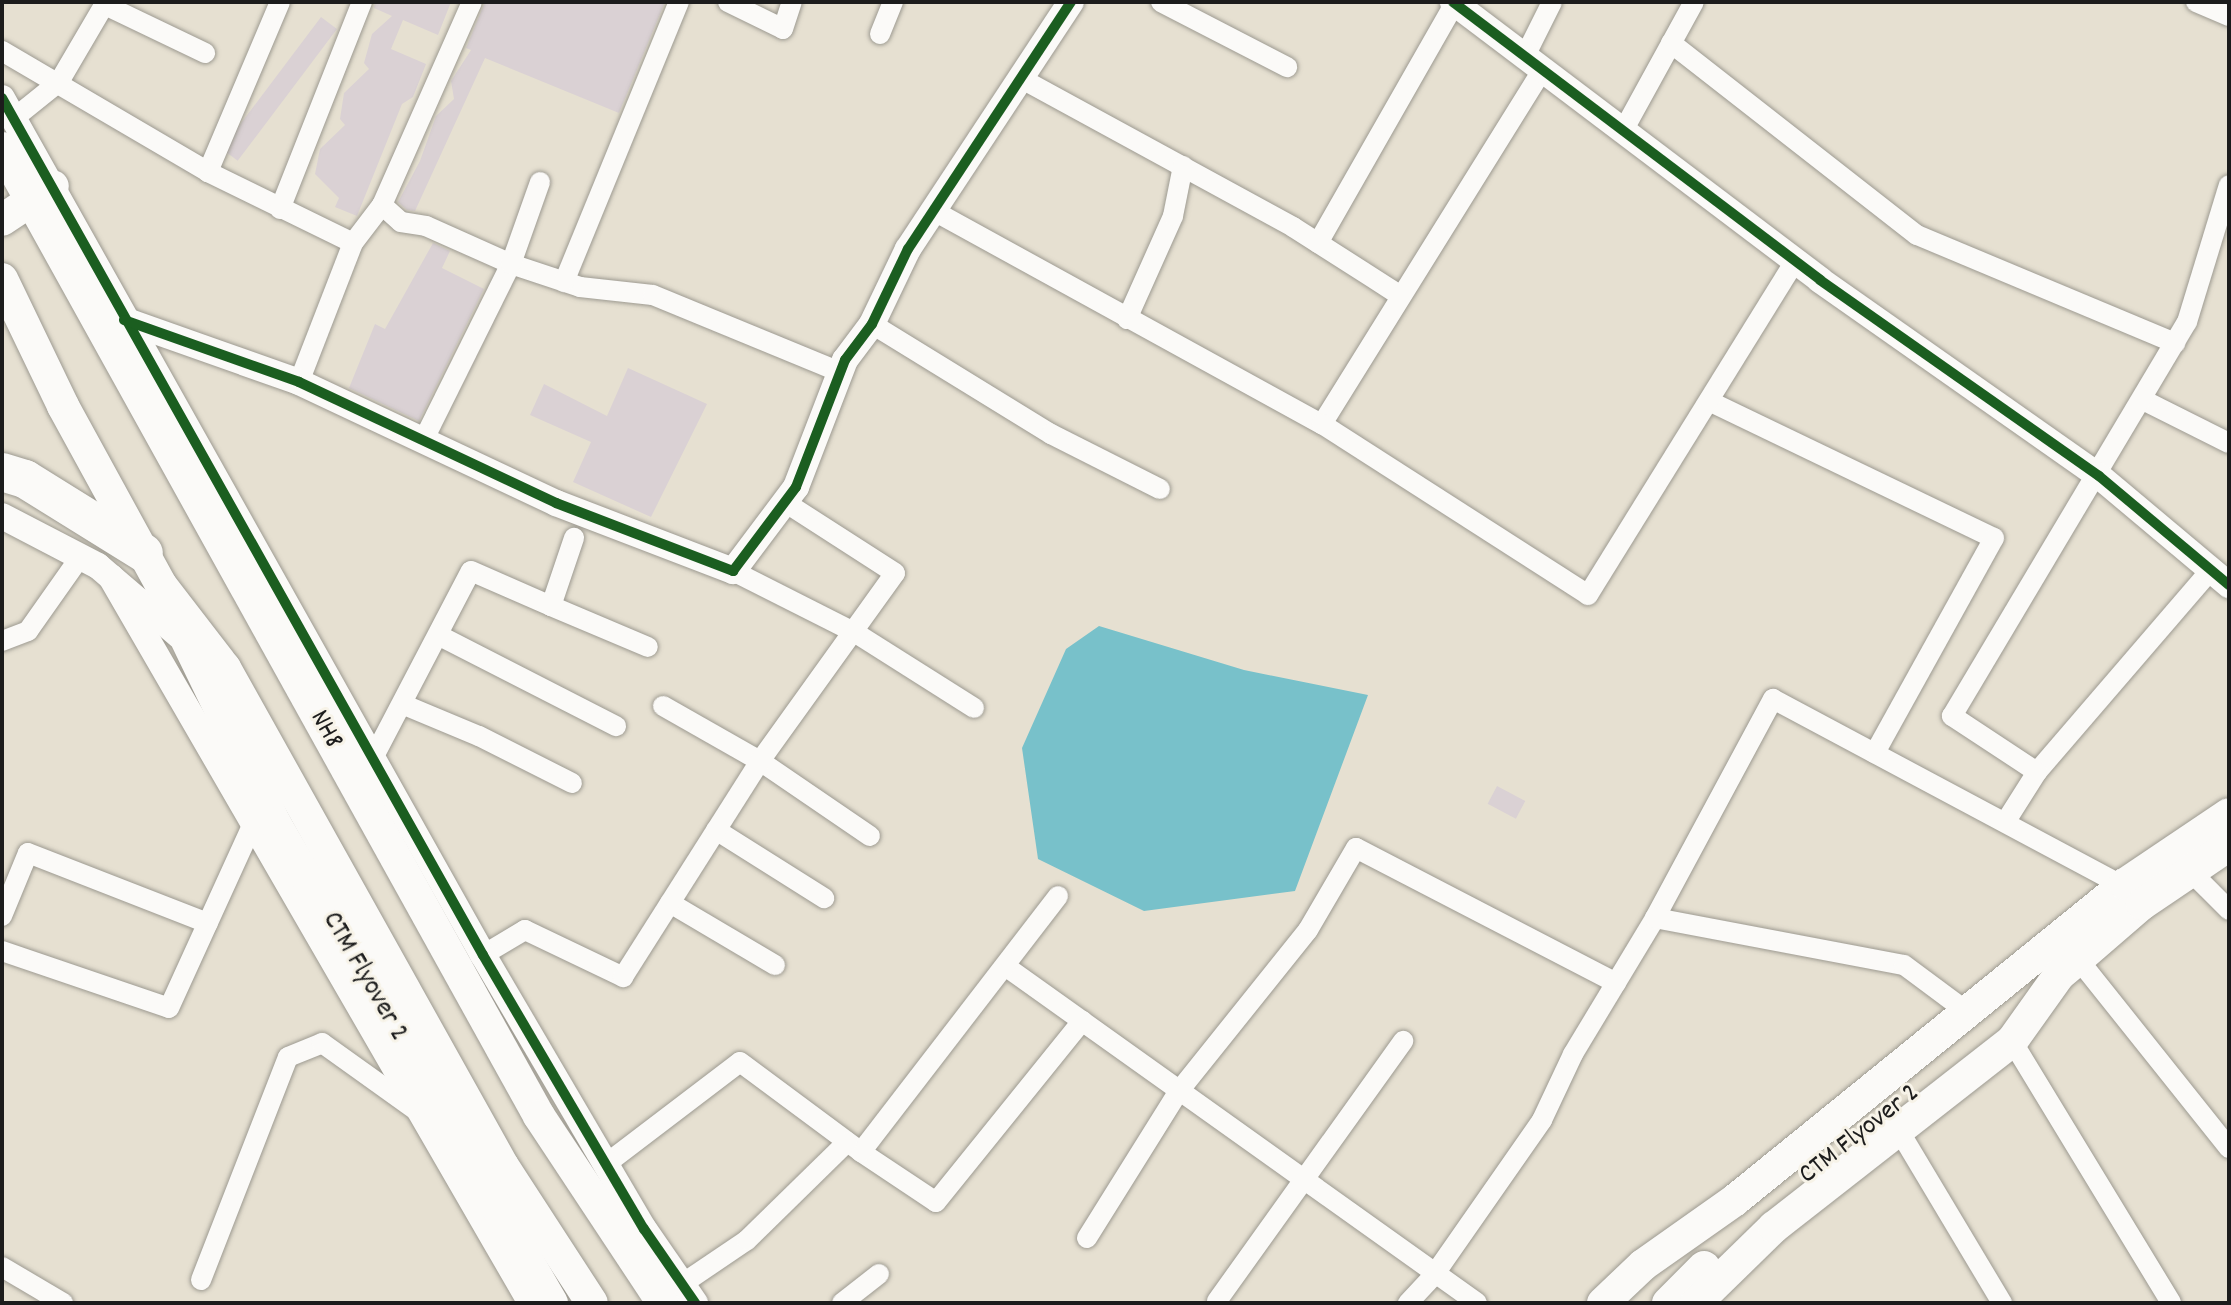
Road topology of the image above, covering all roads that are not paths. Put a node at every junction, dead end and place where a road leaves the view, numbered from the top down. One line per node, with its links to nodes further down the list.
1 (280, 2): 27 (street)
2 (362, 2): 32 (street)
3 (472, 2): 31 (street)
4 (679, 2): 40 (street)
5 (728, 2): 6 (street)
6 (792, 2)
7 (893, 2): 16 (street)
8 (1071, 2): 22 (street)
9 (1161, 2): 21 (street)
10 (1454, 2): 20 (street); 36 (street)
11 (1552, 2): 20 (street)
12 (1694, 2): 17 (street)
13 (2196, 2): 15 (street)
14 (105, 4): 19 (street); 23 (street)
15 (2229, 16)
16 (880, 34)
17 (1671, 43): 24 (street); 45 (street)
18 (2, 51): 23 (street)
19 (205, 53)
20 (1534, 63): 24 (street); 41 (street)
21 (1287, 67)
22 (1022, 79): 26 (street); 33 (street)
23 (59, 82): 25 (street); 27 (street)
24 (1623, 131): 37 (street)
25 (9, 138): 30 (main road, NH8)
26 (1183, 166): 36 (street); 42 (street)
27 (208, 172): 32 (street)
28 (540, 182): 38 (street)
29 (2229, 185): 45 (street)
30 (42, 193): 34 (main road); 43 (street); 106 (main road, NH8)
31 (382, 205): 35 (street); 38 (street)
32 (280, 209): 35 (street)
33 (934, 211): 42 (street); 44 (street)
34 (2, 220)
35 (353, 243): 47 (street)
36 (1318, 243): 41 (street)
37 (1795, 261): 49 (street); 54 (street)
38 (511, 264): 40 (street); 51 (street)
39 (2, 279): 60 (main road, NH8)
40 (564, 282): 46 (street)
41 (1401, 296): 50 (street)
42 (1127, 319): 50 (street)
43 (124, 320): 47 (street); 75 (street)
44 (872, 324): 46 (street); 55 (street)
45 (2175, 343): 48 (street)
46 (840, 372): 56 (street)
47 (299, 382): 51 (street)
48 (2143, 400): 52 (street); 54 (street)
49 (1709, 401): 50 (street); 74 (street)
50 (1322, 424)
51 (423, 441): 61 (street)
52 (2229, 443)
53 (2, 472): 60 (highway)
54 (2099, 476): 63 (street); 77 (street)
55 (1160, 489)
56 (785, 502): 61 (street); 65 (street)
57 (2, 516): 59 (street)
58 (574, 538): 64 (street)
59 (81, 556): 62 (street); 67 (street)
60 (153, 569): 68 (main road, CTM Flyover 2); 124 (main road, NH8)
61 (733, 571): 65 (street)
62 (111, 577): 68 (street); 81 (street)
63 (2220, 578): 77 (street)
64 (551, 606): 66 (street); 69 (street)
65 (854, 632): 72 (street); 76 (street)
66 (438, 635): 70 (street); 73 (street)
67 (2, 641)
68 (189, 644): 123 (main road, CTM Flyover 2)
69 (648, 647)
70 (402, 704): 75 (street); 78 (street)
71 (663, 706): 76 (street)
72 (974, 708)
73 (616, 726)
74 (1875, 753): 80 (street); 92 (street)
75 (372, 760): 95 (street)
76 (760, 761): 82 (street); 83 (street)
77 (2037, 772): 80 (street)
78 (572, 783)
79 (2229, 814): 85 (main road)
80 (2006, 821): 86 (street)
81 (252, 826): 93 (street); 107 (street)
82 (716, 830): 88 (street); 89 (street)
83 (870, 836)
84 (2229, 845): 85 (main road)
85 (2181, 862): 86 (main road); 90 (street)
86 (2134, 894): 98 (main road); 100 (main road)
87 (1058, 896): 97 (street)
88 (824, 898)
89 (670, 903): 95 (street); 96 (street)
90 (2229, 910)
91 (2, 916): 93 (street)
92 (1655, 918): 99 (street); 100 (street)
93 (208, 923): 94 (street)
94 (2, 951)
95 (483, 955): 105 (street)
96 (775, 965)
97 (1005, 966): 101 (street); 109 (street)
98 (2068, 967): 102 (main road); 110 (street)
99 (1616, 983): 104 (street); 117 (street)
100 (1966, 1011): 113 (main road)
101 (1082, 1021): 104 (street); 109 (street)
102 (2008, 1031): 108 (main road); 130 (main road, CTM Flyover 2); 133 (street)
103 (1403, 1041): 112 (street)
104 (1179, 1091): 112 (street); 114 (street)
105 (564, 1092): 106 (street); 111 (street)
106 (535, 1109): 119 (main road, NH8)
107 (420, 1113): 118 (street); 122 (street)
108 (1898, 1129): 131 (main road); 132 (street)
109 (854, 1147): 111 (street); 119 (street)
110 (2229, 1148)
111 (606, 1164): 119 (street)
112 (1304, 1181): 117 (street); 120 (street)
113 (1735, 1200): 128 (main road); 129 (main road)
114 (1087, 1238)
115 (2, 1267): 121 (street)
116 (879, 1274): 125 (street)
117 (1434, 1275): 126 (street); 127 (street)
118 (201, 1280)
119 (680, 1297)
120 (1217, 1301)
121 (63, 1303)
122 (531, 1303)
123 (552, 1303)
124 (592, 1303)
125 (842, 1303)
126 (1408, 1303)
127 (1477, 1303)
128 (1603, 1303)
129 (1631, 1303)
130 (1668, 1303)
131 (1696, 1303)
132 (2002, 1303)
133 (2171, 1303)

